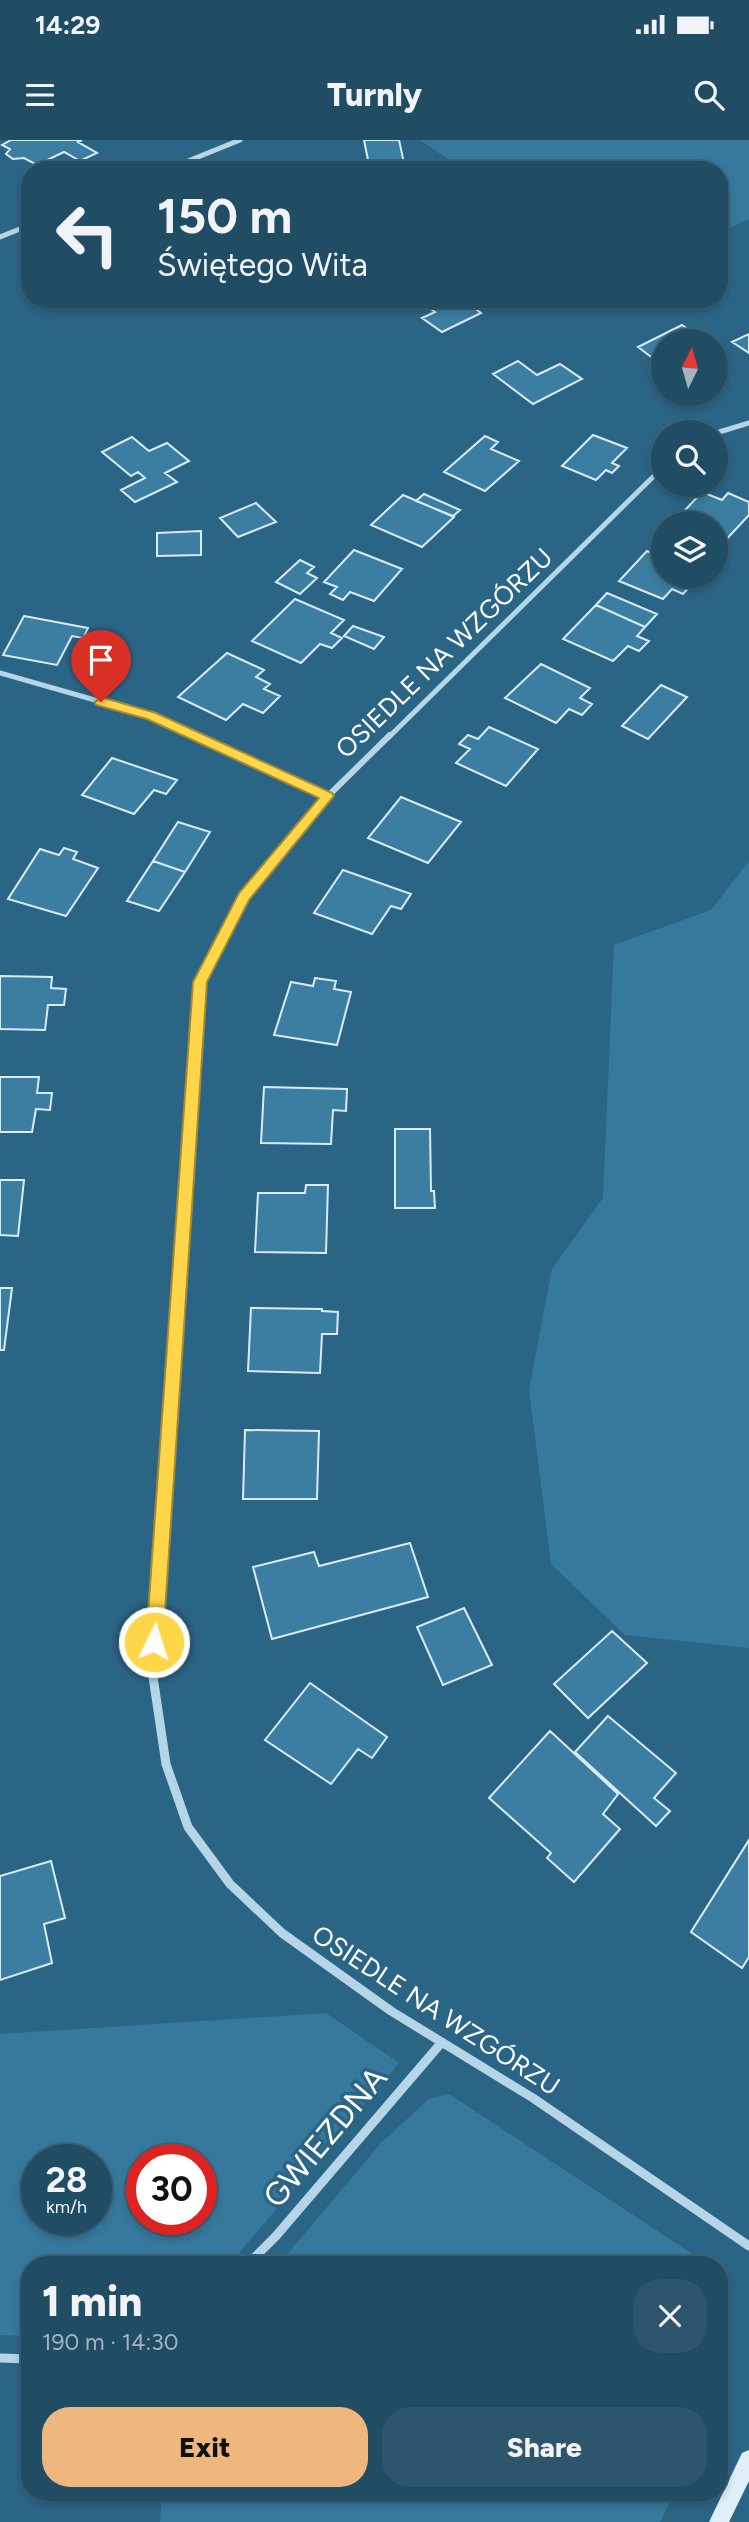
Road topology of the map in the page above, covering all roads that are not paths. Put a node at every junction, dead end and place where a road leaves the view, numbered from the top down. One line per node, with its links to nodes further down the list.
1 (240, 140): 2 (street)
2 (188, 161)
3 (21, 229): 4 (street)
4 (0, 237)
5 (749, 423): 6 (street)
6 (728, 429)
7 (651, 479): 9 (street, OSIEDLE NA WZGÓRZU)
8 (0, 673): 9 (street)
9 (328, 796): 10 (street, OSIEDLE NA WZGÓRZU)
10 (442, 2042): 11 (street, OSIEDLE NA WZGÓRZU); 12 (street, GWIEZDNA)
11 (749, 2246)
12 (256, 2256)
13 (0, 2358): 14 (street)
14 (21, 2359)
15 (749, 2460): 16 (main road)
16 (719, 2522)

